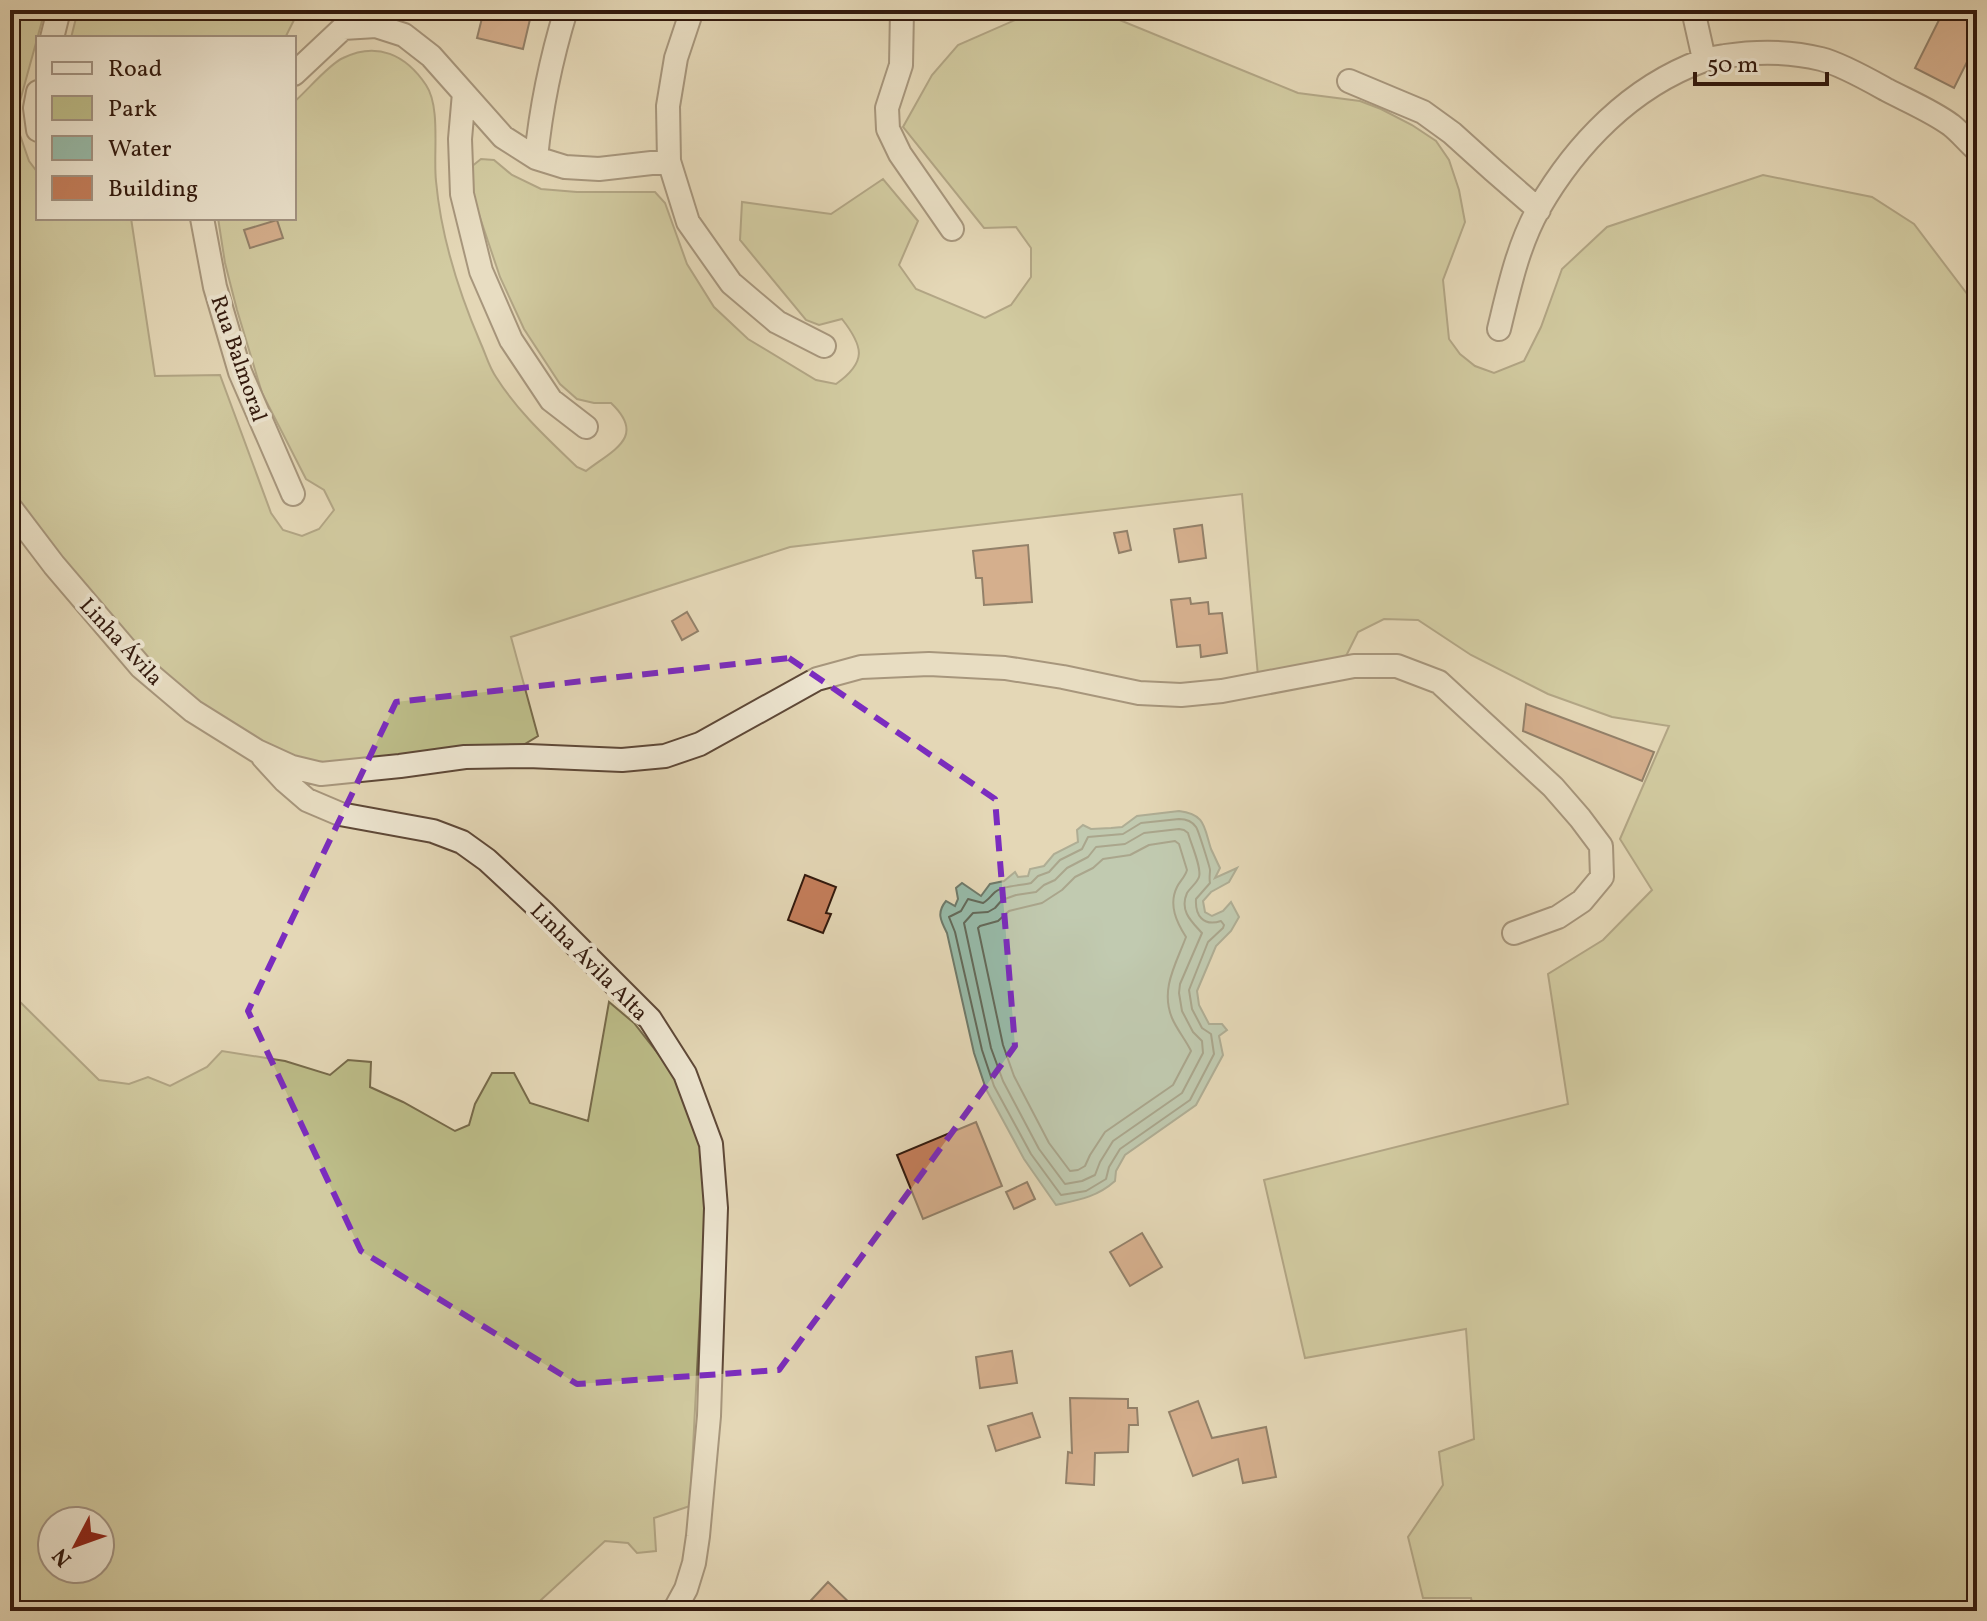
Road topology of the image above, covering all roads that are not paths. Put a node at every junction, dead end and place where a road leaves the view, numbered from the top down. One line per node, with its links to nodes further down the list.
1 (59, 10): 7 (street)
2 (566, 10): 13 (street)
3 (692, 10): 14 (street)
4 (902, 10): 17 (street)
5 (1693, 10): 8 (street)
6 (343, 19): 9 (street); 11 (street)
7 (52, 36)
8 (1704, 59): 12 (street); 15 (street)
9 (296, 72)
10 (1349, 81): 15 (street)
11 (464, 93): 13 (street); 20 (street)
12 (1977, 150)
13 (536, 158): 14 (street)
14 (669, 161): 19 (street)
15 (1539, 210): 18 (street)
16 (202, 220): 21 (street, Rua Balmoral)
17 (952, 229)
18 (1499, 329)
19 (824, 346)
20 (586, 427)
21 (293, 494)
22 (10, 507): 23 (street, Linha Ávila)
23 (257, 751): 24 (street); 25 (street, Linha Ávila Alta)
24 (1514, 933)
25 (674, 1611)

